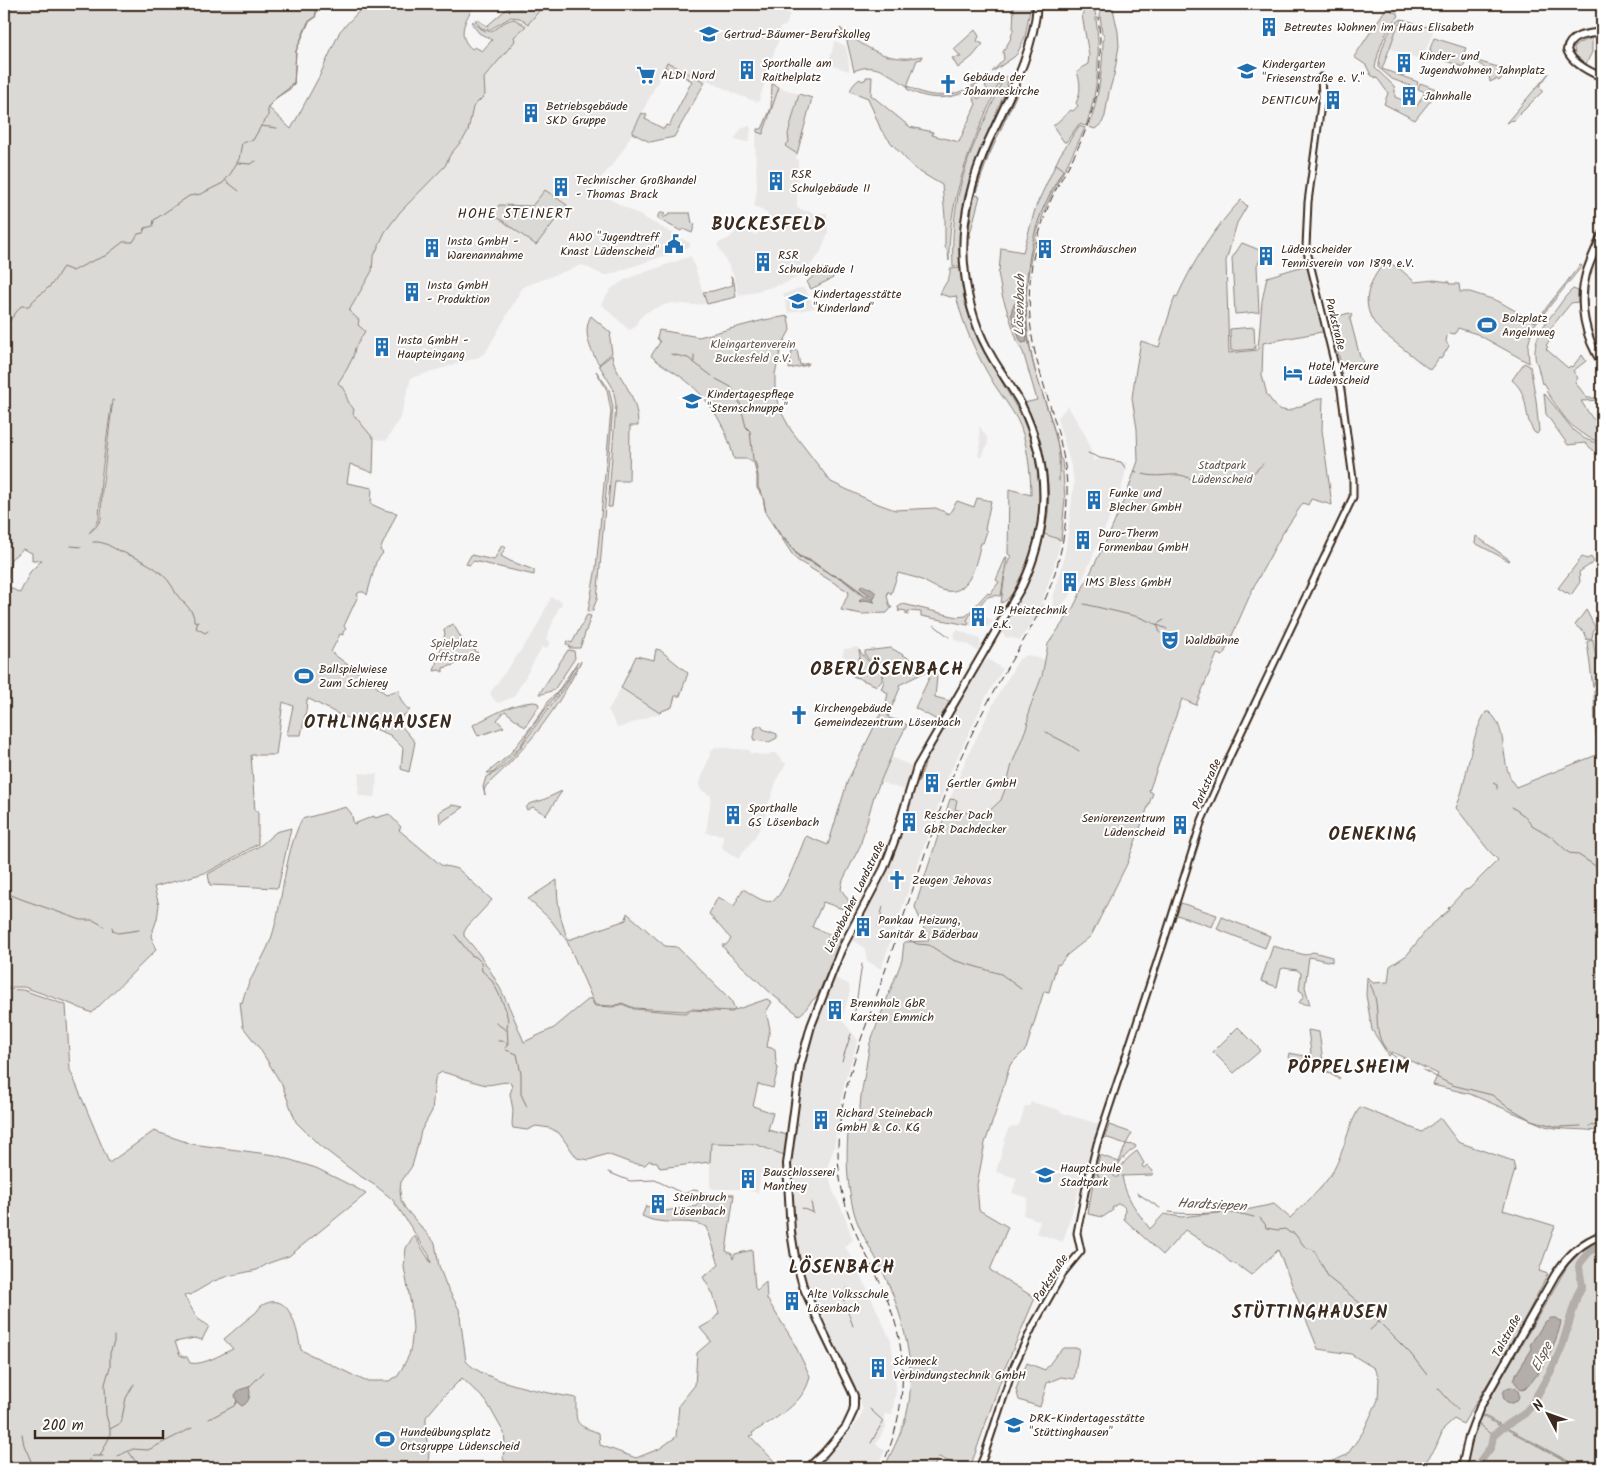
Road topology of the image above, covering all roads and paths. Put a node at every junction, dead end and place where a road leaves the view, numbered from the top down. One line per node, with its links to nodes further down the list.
1 (1037, 4): 8 (main road, Lösenbacher Landstraße)
2 (1602, 32): 4 (main road)
3 (1321, 77): 9 (street, Parkstraße)
4 (1602, 77)
5 (1602, 235): 6 (main road)
6 (1602, 363)
7 (1602, 1236): 10 (main road, Talstraße)
8 (808, 1468)
9 (979, 1468)
10 (1462, 1468)

